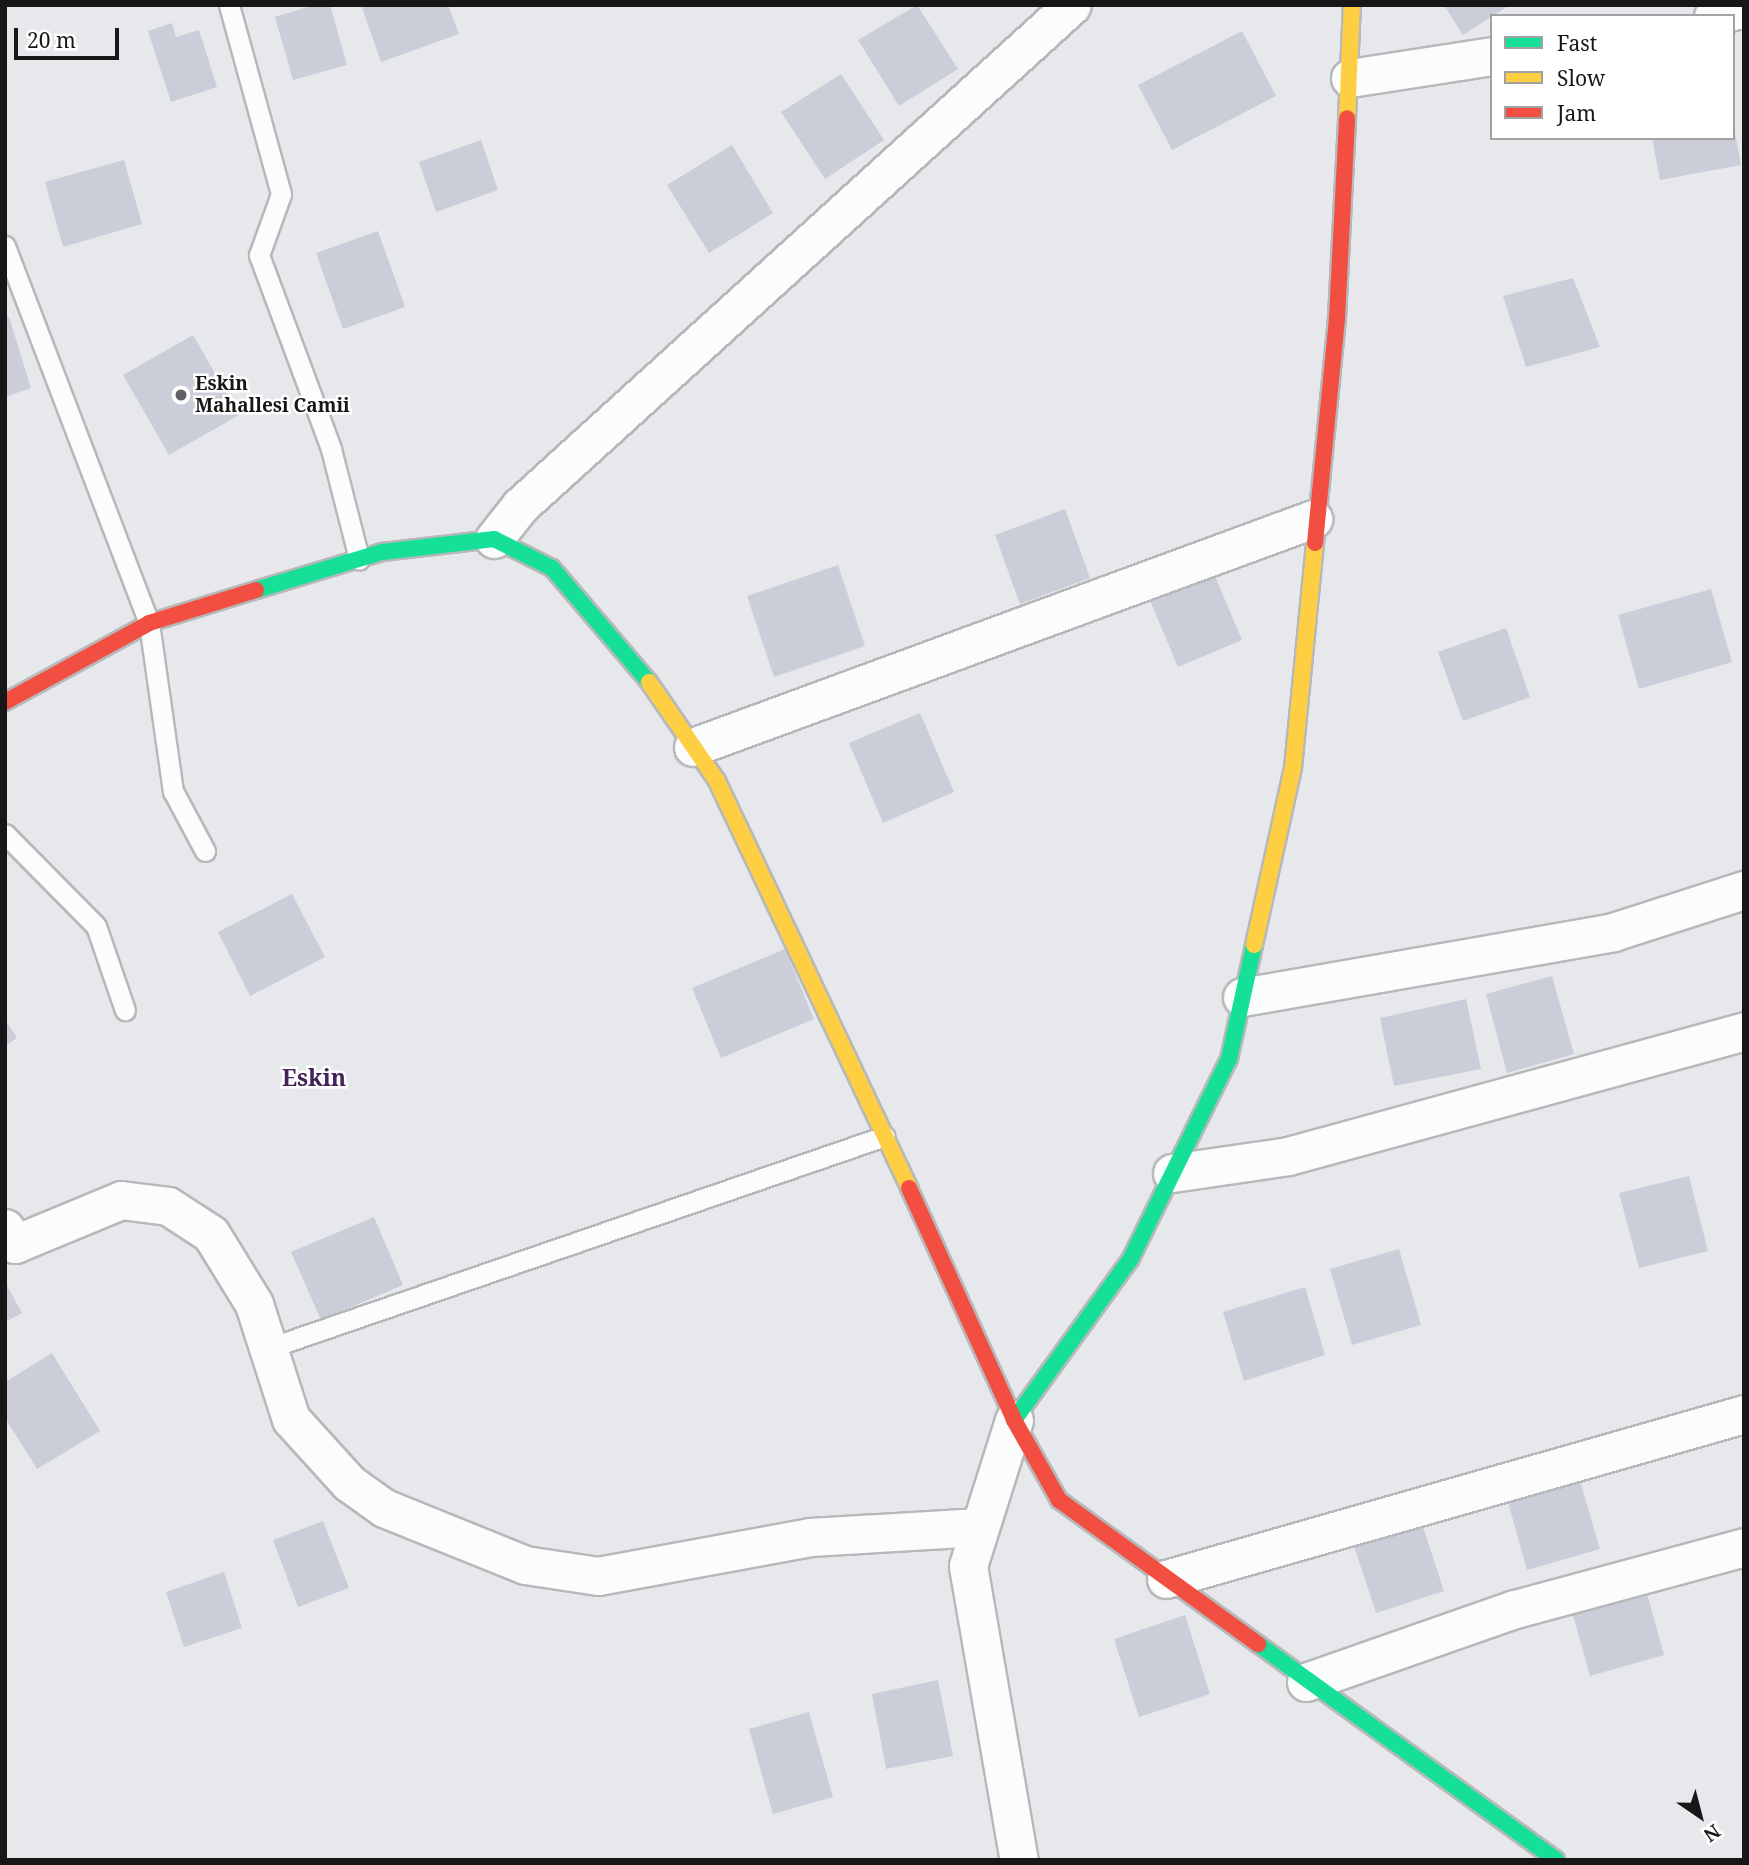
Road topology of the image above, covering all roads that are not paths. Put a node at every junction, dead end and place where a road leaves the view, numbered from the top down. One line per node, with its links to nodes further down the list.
1 (229, 5): 11 (lane)
2 (1072, 5): 10 (street)
3 (1352, 5): 7 (street)
4 (1744, 8): 5 (street)
5 (1721, 14)
6 (1490, 56): 7 (street)
7 (1350, 78): 9 (street)
8 (5, 246): 12 (lane)
9 (1313, 519): 14 (street); 18 (street)
10 (494, 539): 11 (street); 14 (street)
11 (359, 559): 12 (street)
12 (149, 622): 13 (street); 16 (lane)
13 (5, 702)
14 (693, 747): 21 (street)
15 (5, 834): 19 (lane)
16 (205, 851)
17 (1744, 890): 18 (street)
18 (1242, 997): 22 (street)
19 (124, 1010)
20 (1744, 1031): 22 (street)
21 (885, 1136): 24 (lane); 26 (street)
22 (1172, 1173): 26 (street)
23 (5, 1228): 24 (street)
24 (269, 1348): 27 (street)
25 (1744, 1414): 29 (street)
26 (1013, 1420): 27 (street); 29 (street)
27 (980, 1527): 31 (street)
28 (1744, 1547): 30 (street)
29 (1166, 1579): 30 (street)
30 (1306, 1682): 32 (street)
31 (1019, 1860)
32 (1556, 1860)

